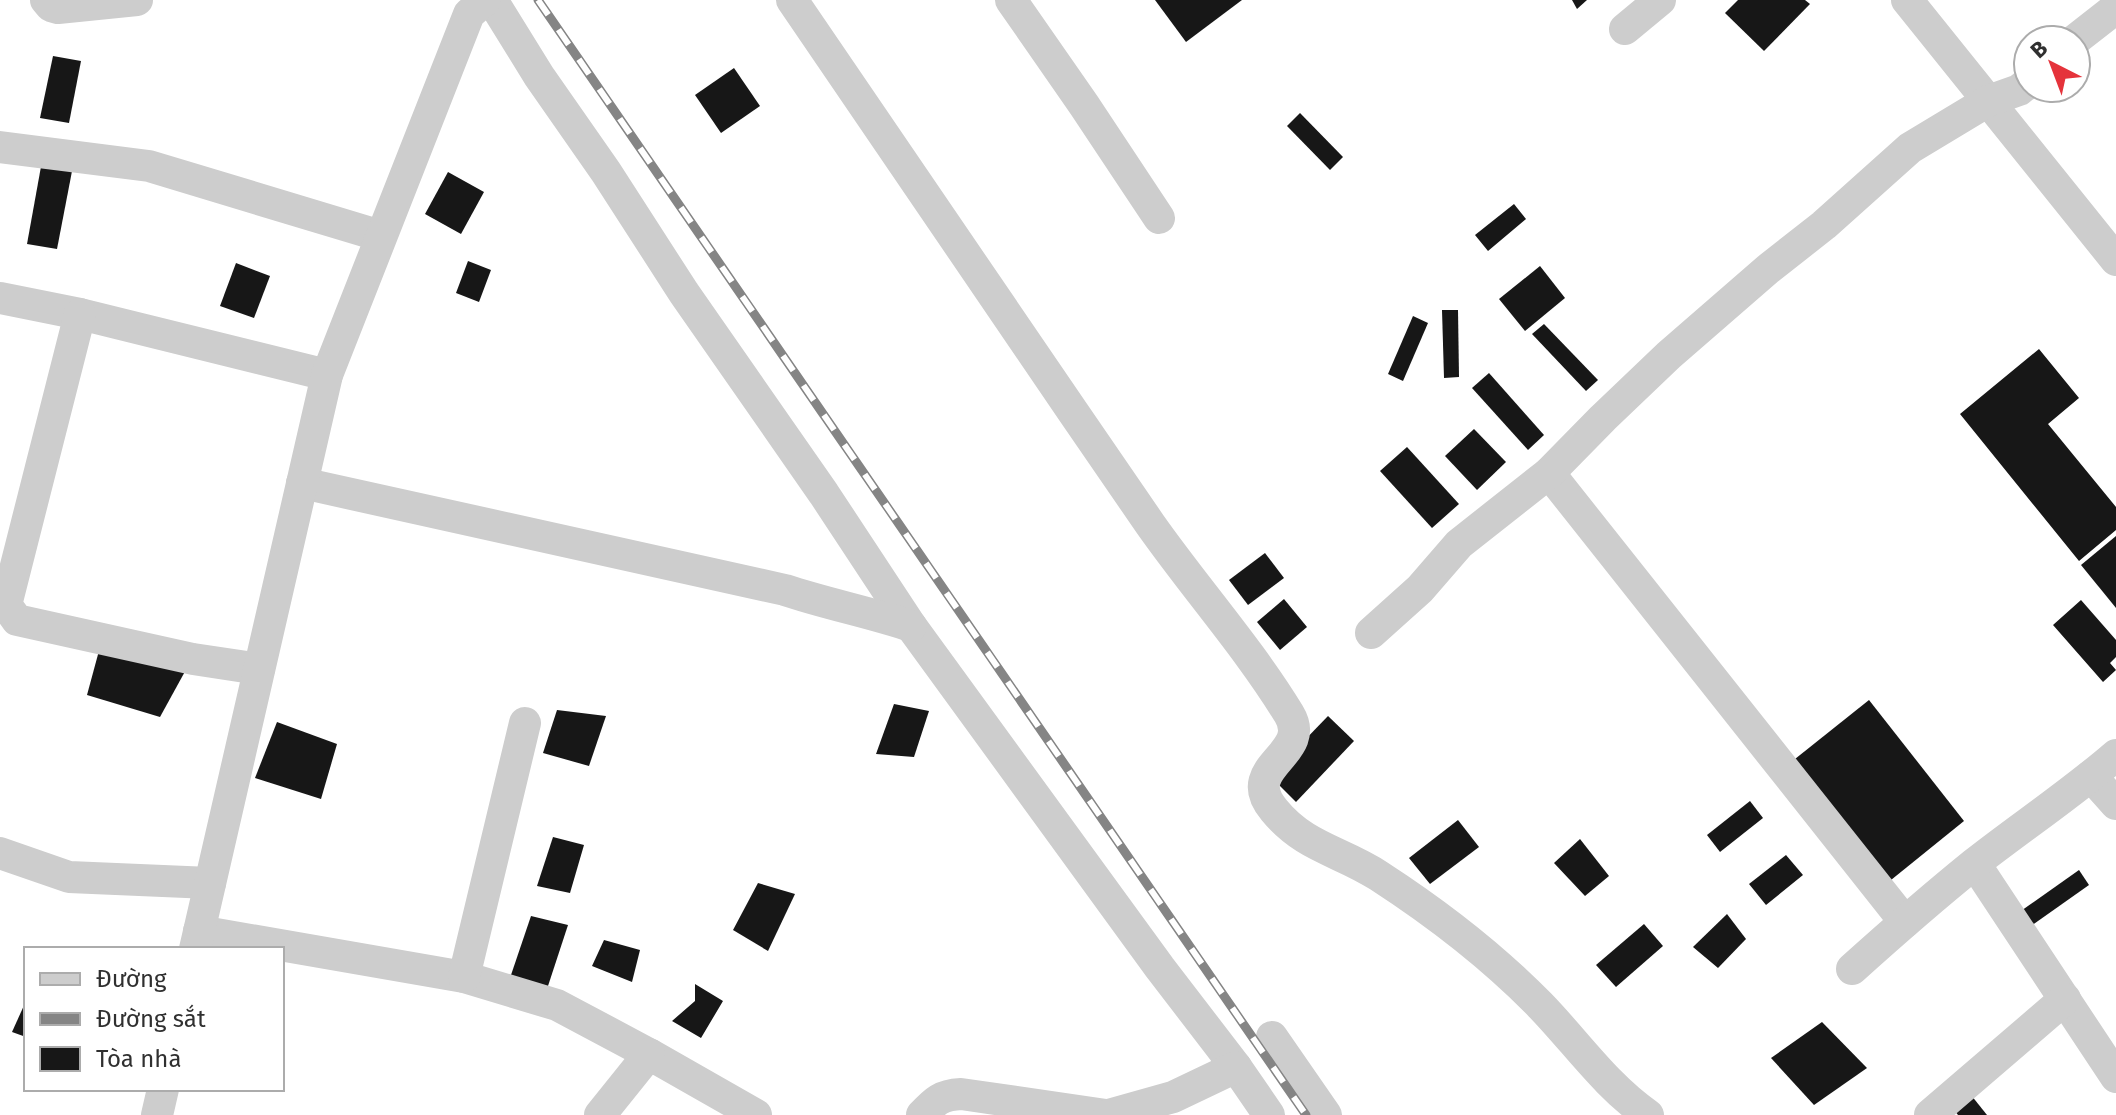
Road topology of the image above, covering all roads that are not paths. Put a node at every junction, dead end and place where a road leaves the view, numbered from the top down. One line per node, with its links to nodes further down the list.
1 (46, 0): 2 (street)
2 (137, 0)
3 (485, 0): 16 (street)
4 (492, 0): 23 (street)
5 (792, 0): 52 (street)
6 (1011, 0): 15 (street)
7 (1660, 0): 11 (street)
8 (1907, 0): 13 (street)
9 (2116, 8): 10 (street)
10 (2092, 27)
11 (1625, 29)
12 (2012, 92): 13 (street)
13 (1988, 101): 17 (street); 21 (street)
14 (0, 147): 16 (street)
15 (1159, 218)
16 (381, 236): 20 (street)
17 (2116, 260)
18 (0, 298): 19 (street)
19 (80, 314): 20 (street); 25 (street)
20 (327, 375): 22 (street)
21 (1549, 473): 24 (street); 33 (street)
22 (302, 483): 23 (street); 25 (street)
23 (911, 626): 42 (street)
24 (1371, 633)
25 (259, 669): 32 (street)
26 (525, 723): 38 (street)
27 (2116, 755): 28 (street)
28 (2091, 776): 29 (street); 31 (street)
29 (2116, 804)
30 (0, 853): 32 (street)
31 (1975, 864): 33 (street); 39 (street)
32 (210, 883): 34 (street)
33 (1905, 922): 37 (street)
34 (197, 940): 35 (street)
35 (248, 947)
36 (284, 952): 38 (street)
37 (1852, 969)
38 (464, 977): 41 (street)
39 (2065, 999): 43 (street); 53 (street)
40 (1272, 1037): 51 (street)
41 (649, 1054): 46 (street); 47 (street)
42 (1236, 1067): 49 (street); 50 (street)
43 (2116, 1077)
44 (163, 1091): 45 (street)
45 (157, 1115)
46 (600, 1115)
47 (756, 1115)
48 (922, 1115): 49 (street)
49 (1108, 1115)
50 (1269, 1115)
51 (1326, 1115)
52 (1648, 1115)
53 (1930, 1115)

